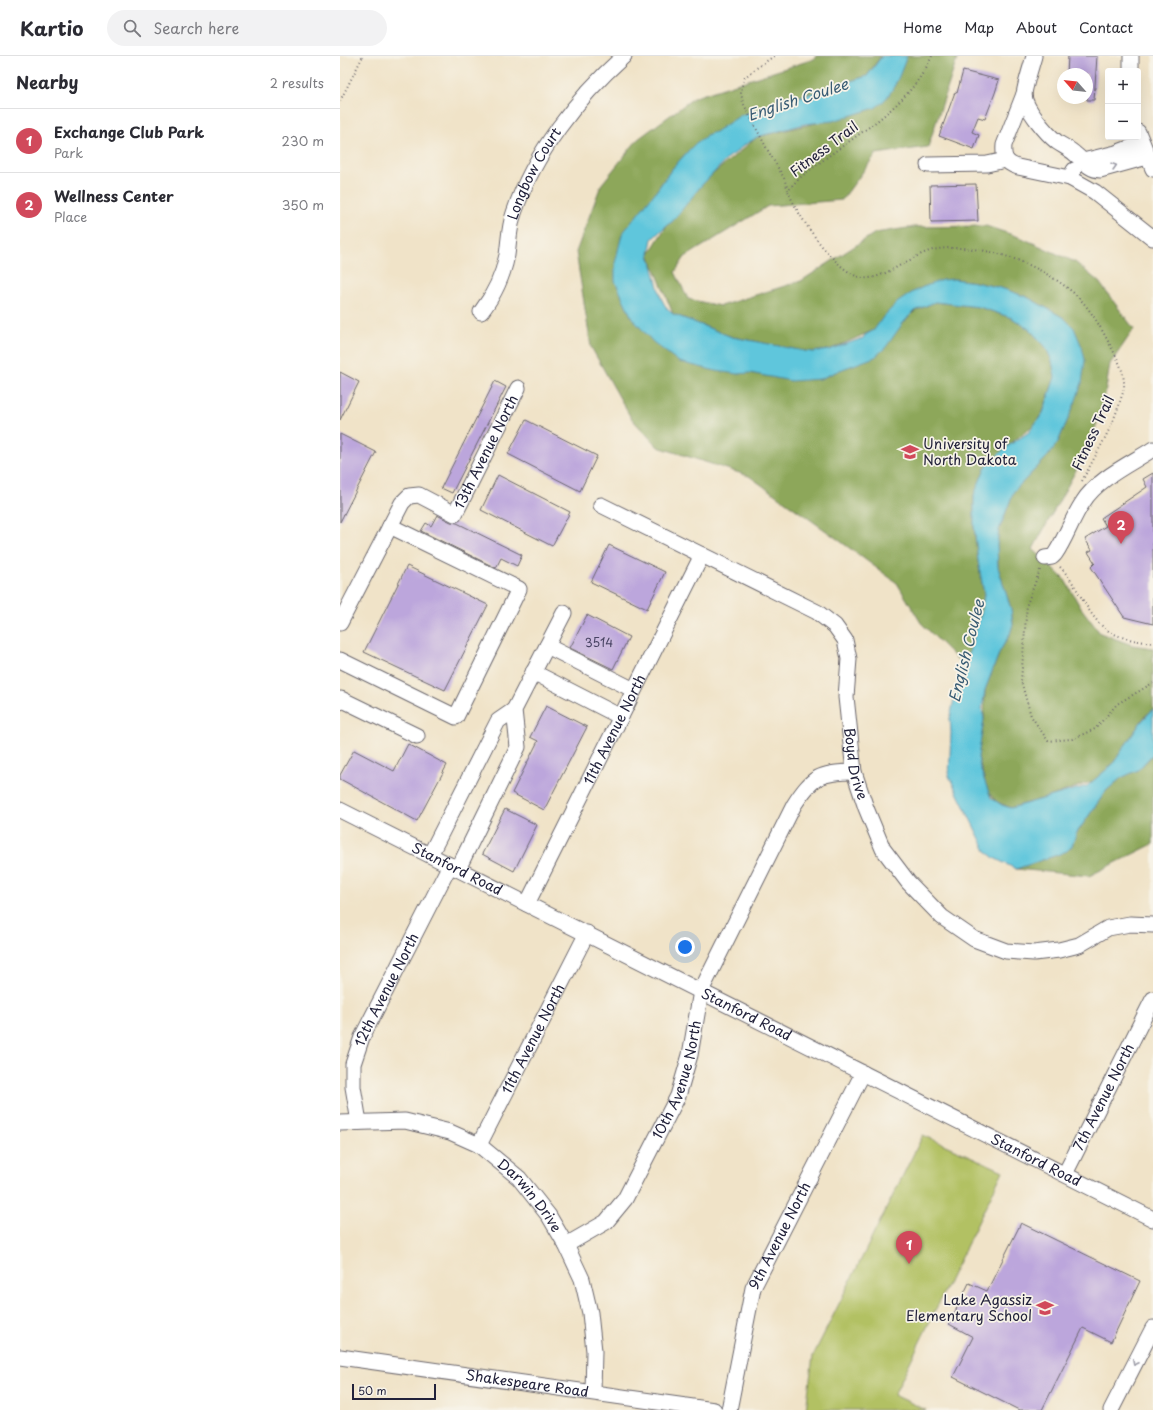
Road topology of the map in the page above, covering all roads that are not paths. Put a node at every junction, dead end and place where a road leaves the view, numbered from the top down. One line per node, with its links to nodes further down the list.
1 (624, 56): 12 (street, Longbow Court)
2 (1034, 56): 5 (street)
3 (1131, 56): 4 (street)
4 (1130, 68)
5 (1024, 94): 7 (street); 8 (street)
6 (1145, 150): 7 (street)
7 (1079, 157): 10 (street)
8 (1006, 160): 9 (street); 10 (street)
9 (928, 165)
10 (1070, 178): 11 (street)
11 (1153, 238)
12 (480, 312)
13 (518, 388): 16 (street, 13th Avenue North)
14 (1153, 449): 18 (street)
15 (601, 505): 17 (street, Boyd Drive)
16 (390, 526): 20 (street, 13th Avenue North); 22 (street)
17 (702, 555): 24 (street, 11th Avenue North); 29 (street, Boyd Drive)
18 (1045, 558)
19 (564, 613): 21 (street)
20 (340, 623)
21 (547, 646): 23 (street); 24 (street)
22 (340, 660)
23 (533, 672): 26 (street); 27 (street)
24 (634, 690): 27 (street, 11th Avenue North)
25 (340, 700): 28 (street)
26 (514, 710): 31 (street); 32 (street, 12th Avenue North)
27 (621, 717): 33 (street, 11th Avenue North)
28 (417, 736)
29 (854, 772): 34 (street, Boyd Drive); 36 (street, 10th Avenue North)
30 (340, 810): 31 (street, Stanford Road)
31 (430, 855): 32 (street, Stanford Road)
32 (454, 867): 33 (street, Stanford Road); 39 (street, 12th Avenue North)
33 (527, 904): 35 (street, Stanford Road)
34 (1153, 925)
35 (587, 933): 36 (street, Stanford Road); 41 (street, 11th Avenue North)
36 (701, 991): 38 (street, Stanford Road); 44 (street, 10th Avenue North)
37 (1153, 999): 42 (street, 7th Avenue North)
38 (863, 1073): 42 (street, Stanford Road); 49 (street, 9th Avenue North)
39 (359, 1122): 40 (street, Darwin Drive); 41 (street, Darwin Drive)
40 (340, 1123)
41 (479, 1145): 44 (street, Darwin Drive)
42 (1065, 1174): 43 (street, Stanford Road)
43 (1153, 1219)
44 (566, 1245): 47 (street, Darwin Drive)
45 (1153, 1328): 50 (street, one-way to 50)
46 (340, 1357): 47 (street, Shakespeare Road)
47 (593, 1392): 48 (street, Shakespeare Road)
48 (714, 1410)
49 (729, 1410)
50 (1111, 1410)

